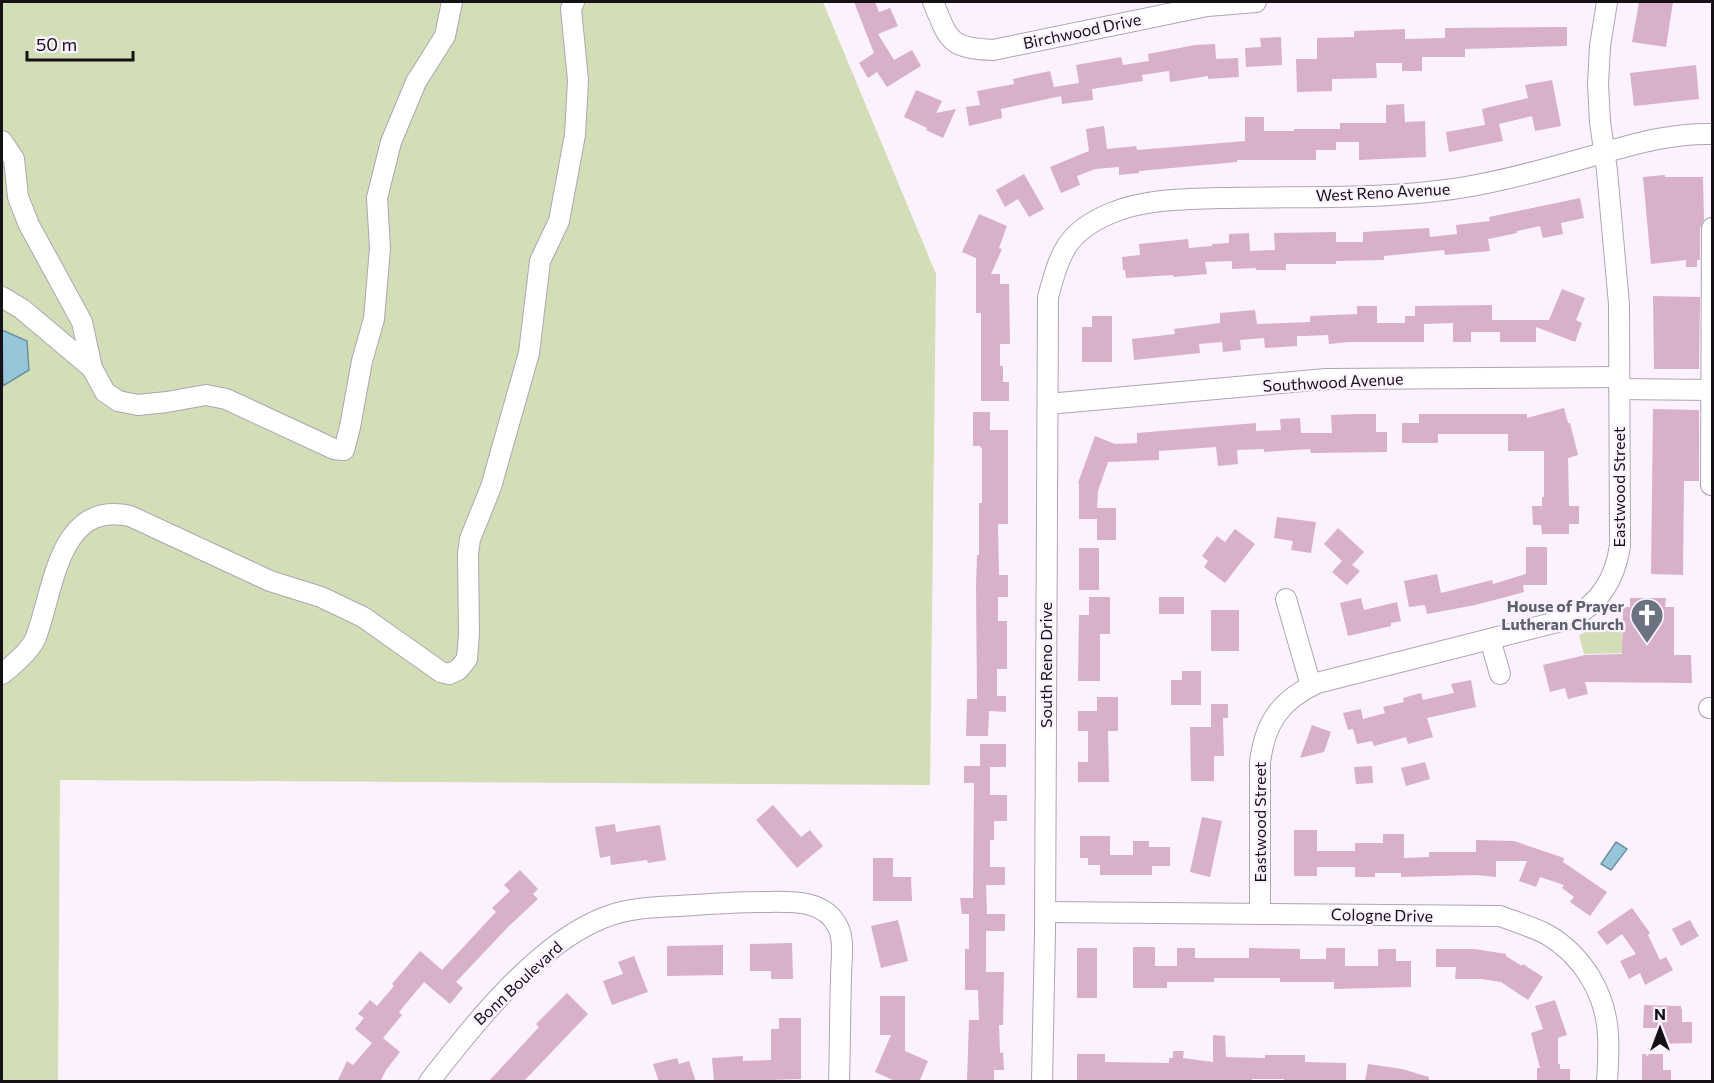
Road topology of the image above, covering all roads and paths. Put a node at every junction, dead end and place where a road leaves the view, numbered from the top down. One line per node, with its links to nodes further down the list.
1 (452, 2): 13 (street)
2 (574, 2): 20 (street)
3 (933, 2): 6 (street, Birchwood Drive)
4 (1256, 2): 6 (street, Birchwood Drive)
5 (1607, 2): 9 (street, Eastwood Street)
6 (1132, 11)
7 (1713, 134): 9 (street, West Reno Avenue)
8 (2, 141): 13 (street)
9 (1604, 152): 11 (street, West Reno Avenue); 14 (street, Eastwood Street)
10 (1713, 228): 15 (street)
11 (1064, 251): 16 (street, South Reno Drive)
12 (2, 297): 13 (street)
13 (92, 368)
14 (1619, 383): 15 (street, Southwood Avenue); 16 (street, Southwood Avenue); 19 (street, Eastwood Street)
15 (1711, 390): 17 (street)
16 (1048, 404): 23 (street, South Reno Drive)
17 (1711, 484)
18 (1286, 599): 22 (street)
19 (1490, 639): 21 (street); 22 (street, Eastwood Street)
20 (2, 674)
21 (1500, 674)
22 (1311, 686): 24 (street, Eastwood Street)
23 (1045, 912): 24 (street, Cologne Drive); 27 (street, South Reno Drive)
24 (1260, 914): 28 (street, Cologne Drive)
25 (429, 1082): 26 (street, Bonn Boulevard)
26 (839, 1082)
27 (1042, 1082)
28 (1607, 1082)

